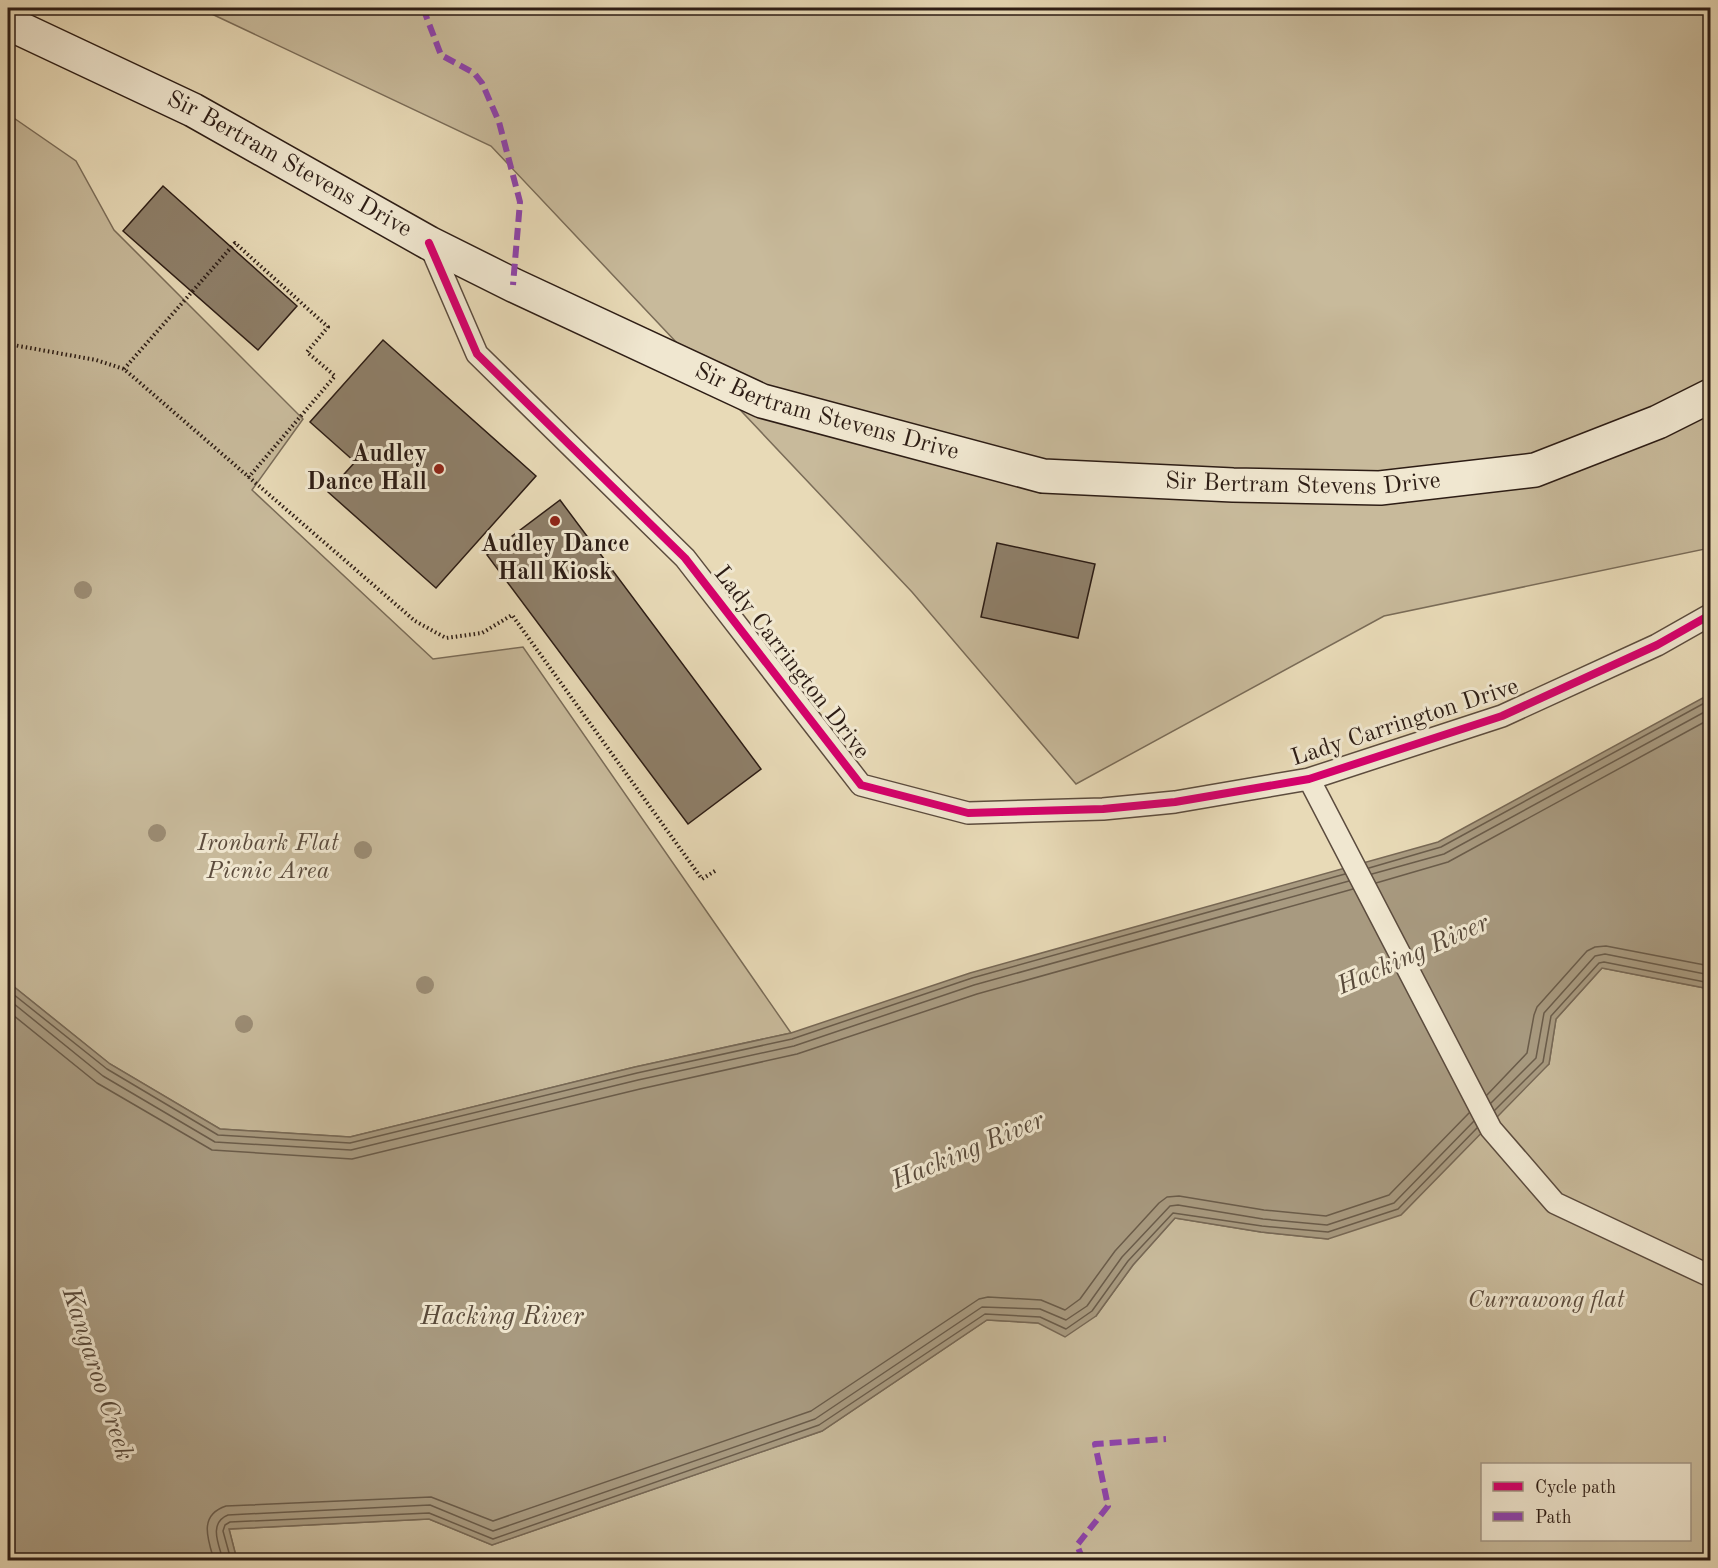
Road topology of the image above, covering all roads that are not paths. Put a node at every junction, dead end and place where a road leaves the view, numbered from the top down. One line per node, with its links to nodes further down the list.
1 (8, 23): 2 (main road, Sir Bertram Stevens Drive)
2 (429, 243): 3 (main road, Sir Bertram Stevens Drive); 5 (lane, Lady Carrington Drive)
3 (1710, 396)
4 (1710, 615): 5 (lane, Lady Carrington Drive)
5 (1309, 779): 6 (lane)
6 (1710, 1276)

